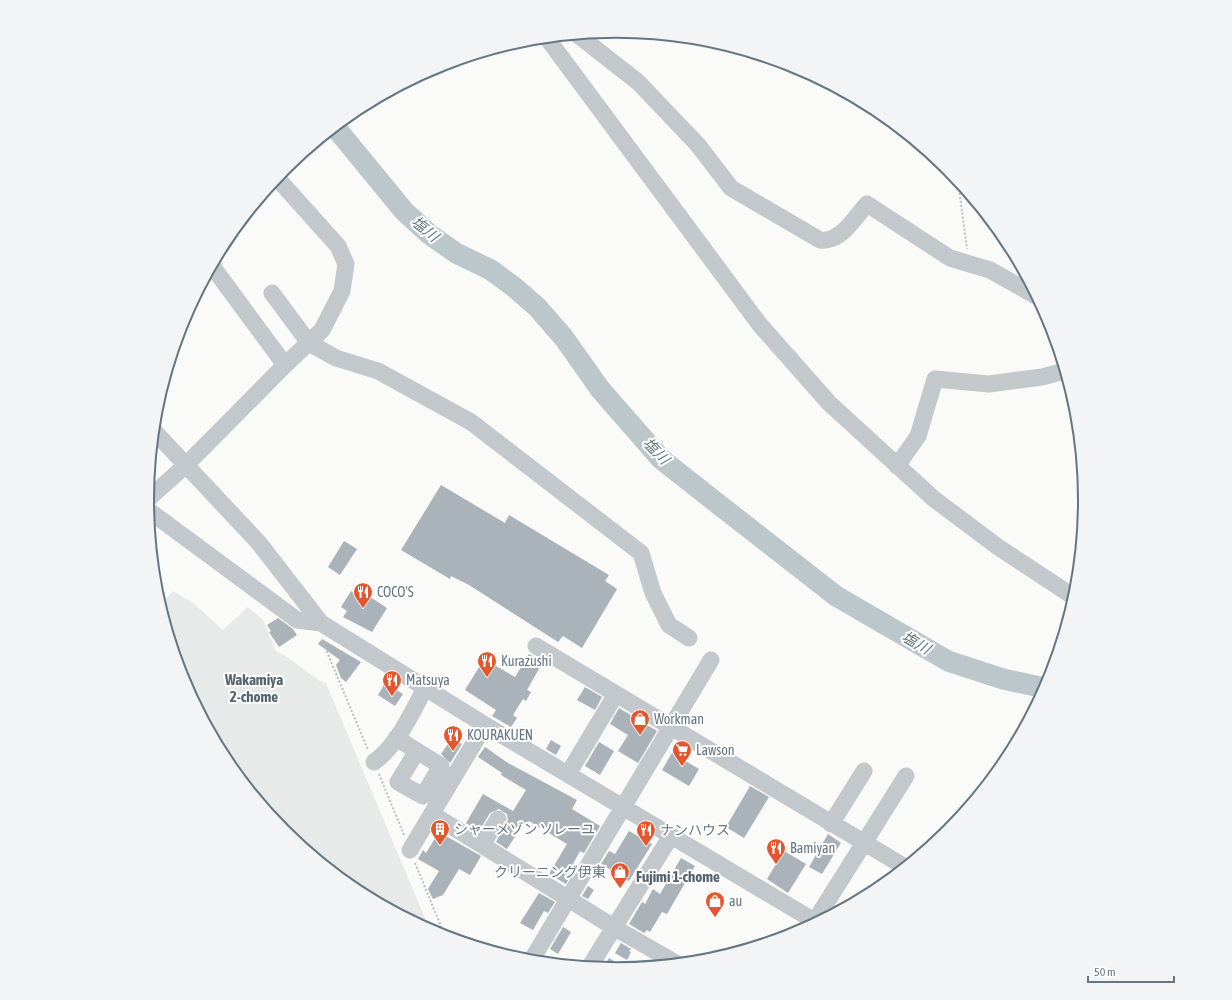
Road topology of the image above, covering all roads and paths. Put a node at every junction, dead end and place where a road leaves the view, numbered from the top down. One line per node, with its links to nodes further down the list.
1 (583, 39): 5 (street)
2 (551, 43): 14 (street)
3 (281, 182): 9 (street)
4 (959, 191): 5 (path)
5 (969, 264): 7 (street)
6 (215, 270): 10 (street)
7 (1028, 291)
8 (272, 293): 9 (street)
9 (309, 343): 10 (street); 19 (street)
10 (285, 365): 13 (street)
11 (1060, 372): 14 (street)
12 (159, 436): 13 (street)
13 (186, 465): 15 (street); 18 (street)
14 (897, 466): 17 (street)
15 (154, 494)
16 (154, 515): 18 (street)
17 (1068, 593)
18 (321, 623): 22 (street); 28 (path)
19 (689, 638)
20 (536, 646): 23 (street)
21 (711, 660): 25 (street)
22 (426, 687): 24 (street); 26 (street)
23 (616, 694): 25 (street); 30 (street)
24 (485, 725): 30 (street); 33 (street)
25 (671, 727): 32 (street); 35 (street)
26 (396, 738): 27 (street); 28 (street)
27 (417, 751)
28 (374, 762): 39 (path)
29 (864, 771): 35 (street)
30 (568, 774): 32 (street)
31 (906, 776): 37 (street)
32 (623, 807): 36 (street); 41 (street)
33 (432, 814): 38 (street); 39 (street)
34 (498, 819): 38 (street)
35 (831, 824): 37 (street)
36 (671, 836): 43 (street); 45 (street)
37 (862, 843): 40 (street); 42 (street)
38 (482, 845): 41 (street)
39 (410, 850): 44 (path)
40 (900, 865)
41 (569, 898): 45 (street); 46 (street)
42 (820, 914)
43 (810, 919)
44 (442, 928)
45 (615, 928): 47 (street); 48 (street)
46 (535, 954)
47 (669, 959)
48 (593, 961)

